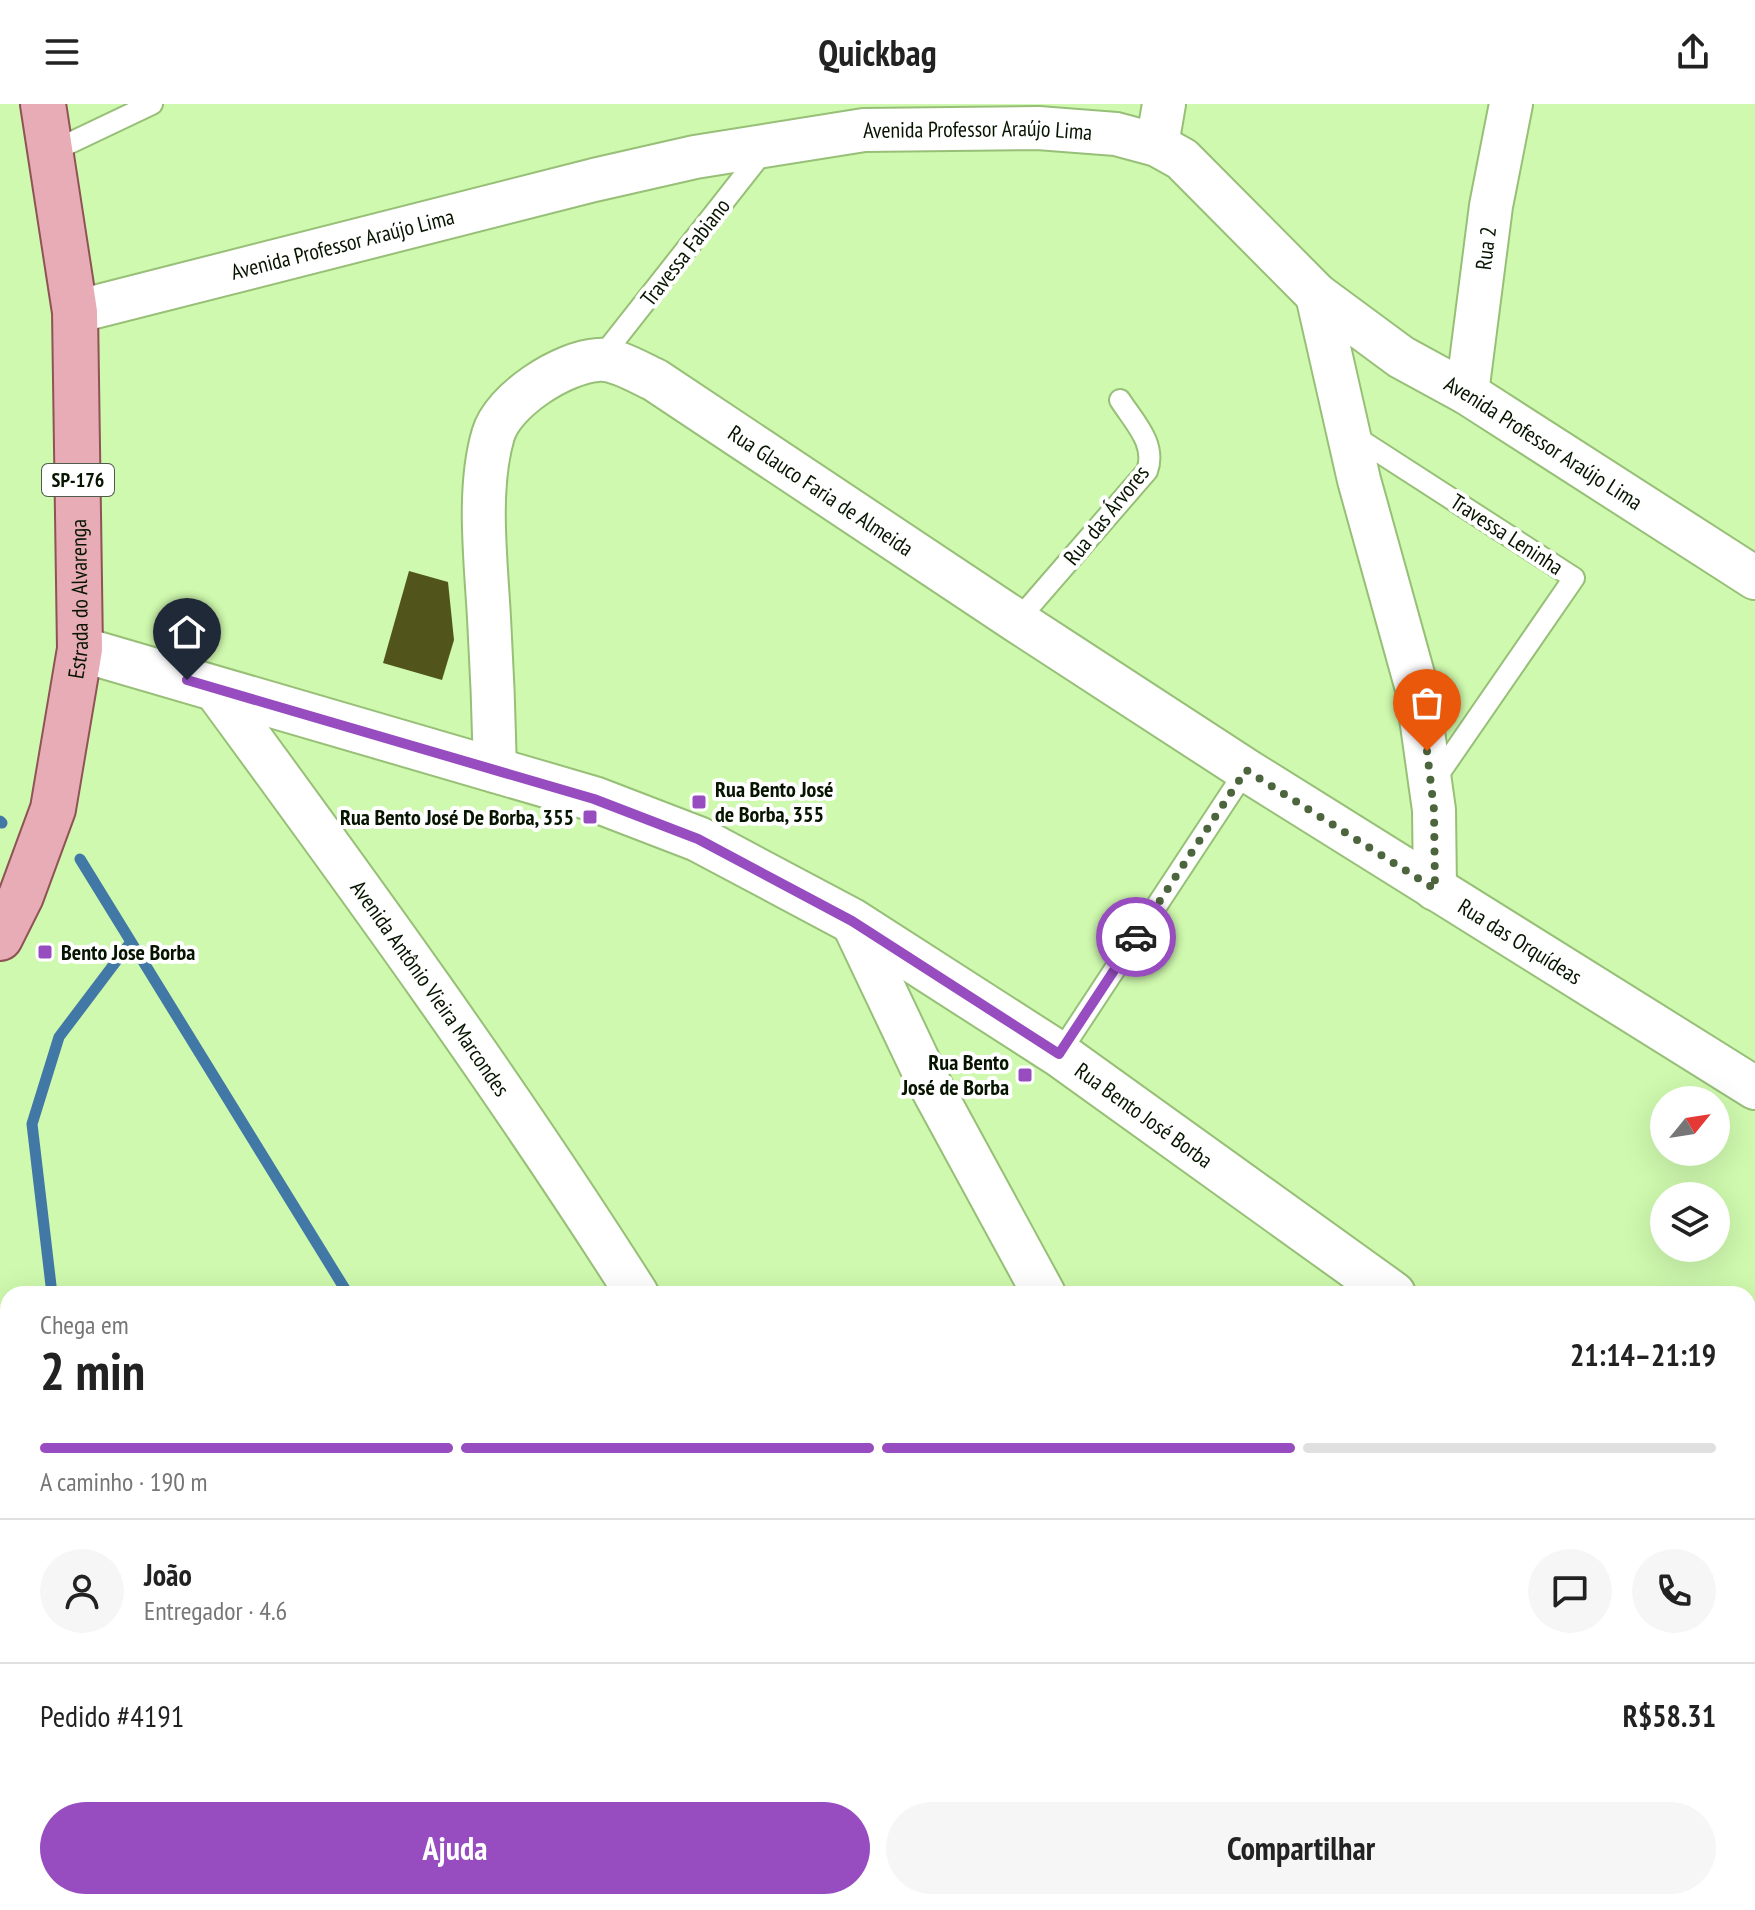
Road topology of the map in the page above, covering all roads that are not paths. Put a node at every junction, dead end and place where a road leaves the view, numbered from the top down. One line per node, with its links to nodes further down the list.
1 (43, 104): 7 (main road, Estrada do Alvarenga / SP-176)
2 (152, 104): 7 (lane)
3 (1164, 104): 6 (street)
4 (1511, 104): 11 (street, Rua 2)
5 (769, 144): 6 (street, Avenida Professor Araújo Lima); 9 (street, Avenida Professor Araújo Lima); 10 (lane, Travessa Fabiano)
6 (1157, 145): 8 (street, Avenida Professor Araújo Lima)
7 (51, 152): 9 (main road, Estrada do Alvarenga / SP-176)
8 (1317, 295): 11 (street, Avenida Professor Araújo Lima); 13 (street, Rua das Orquídeas)
9 (75, 312): 16 (main road, Estrada do Alvarenga / SP-176)
10 (600, 359): 15 (street, Rua Glauco Faria de Almeida); 19 (street)
11 (1467, 393): 14 (street, Avenida Professor Araújo Lima)
12 (1120, 400): 15 (lane, Rua das Árvores)
13 (1348, 432): 20 (street, Rua das Orquídeas); 20 (lane, Travessa Leninha)
14 (1755, 578)
15 (1017, 621): 18 (street, Rua Glauco Faria de Almeida)
16 (80, 649): 17 (street, Rua Bento José Borba); 23 (main road, Estrada do Alvarenga / SP-176)
17 (214, 688): 19 (street, Rua Bento José Borba); 26 (street, Avenida Antônio Vieira Marcondes)
18 (1246, 770): 21 (street, Rua Glauco Faria de Almeida); 24 (lane)
19 (495, 771): 22 (street, Rua Bento José Borba)
20 (1431, 786): 21 (street, Rua das Orquídeas)
21 (1435, 889): 25 (street, Rua das Orquídeas)
22 (852, 921): 24 (street, Rua Bento José Borba); 27 (street)
23 (0, 938)
24 (1059, 1054): 28 (street, Rua Bento José Borba)
25 (1755, 1088)
26 (632, 1286)
27 (1040, 1286)
28 (1382, 1286)

